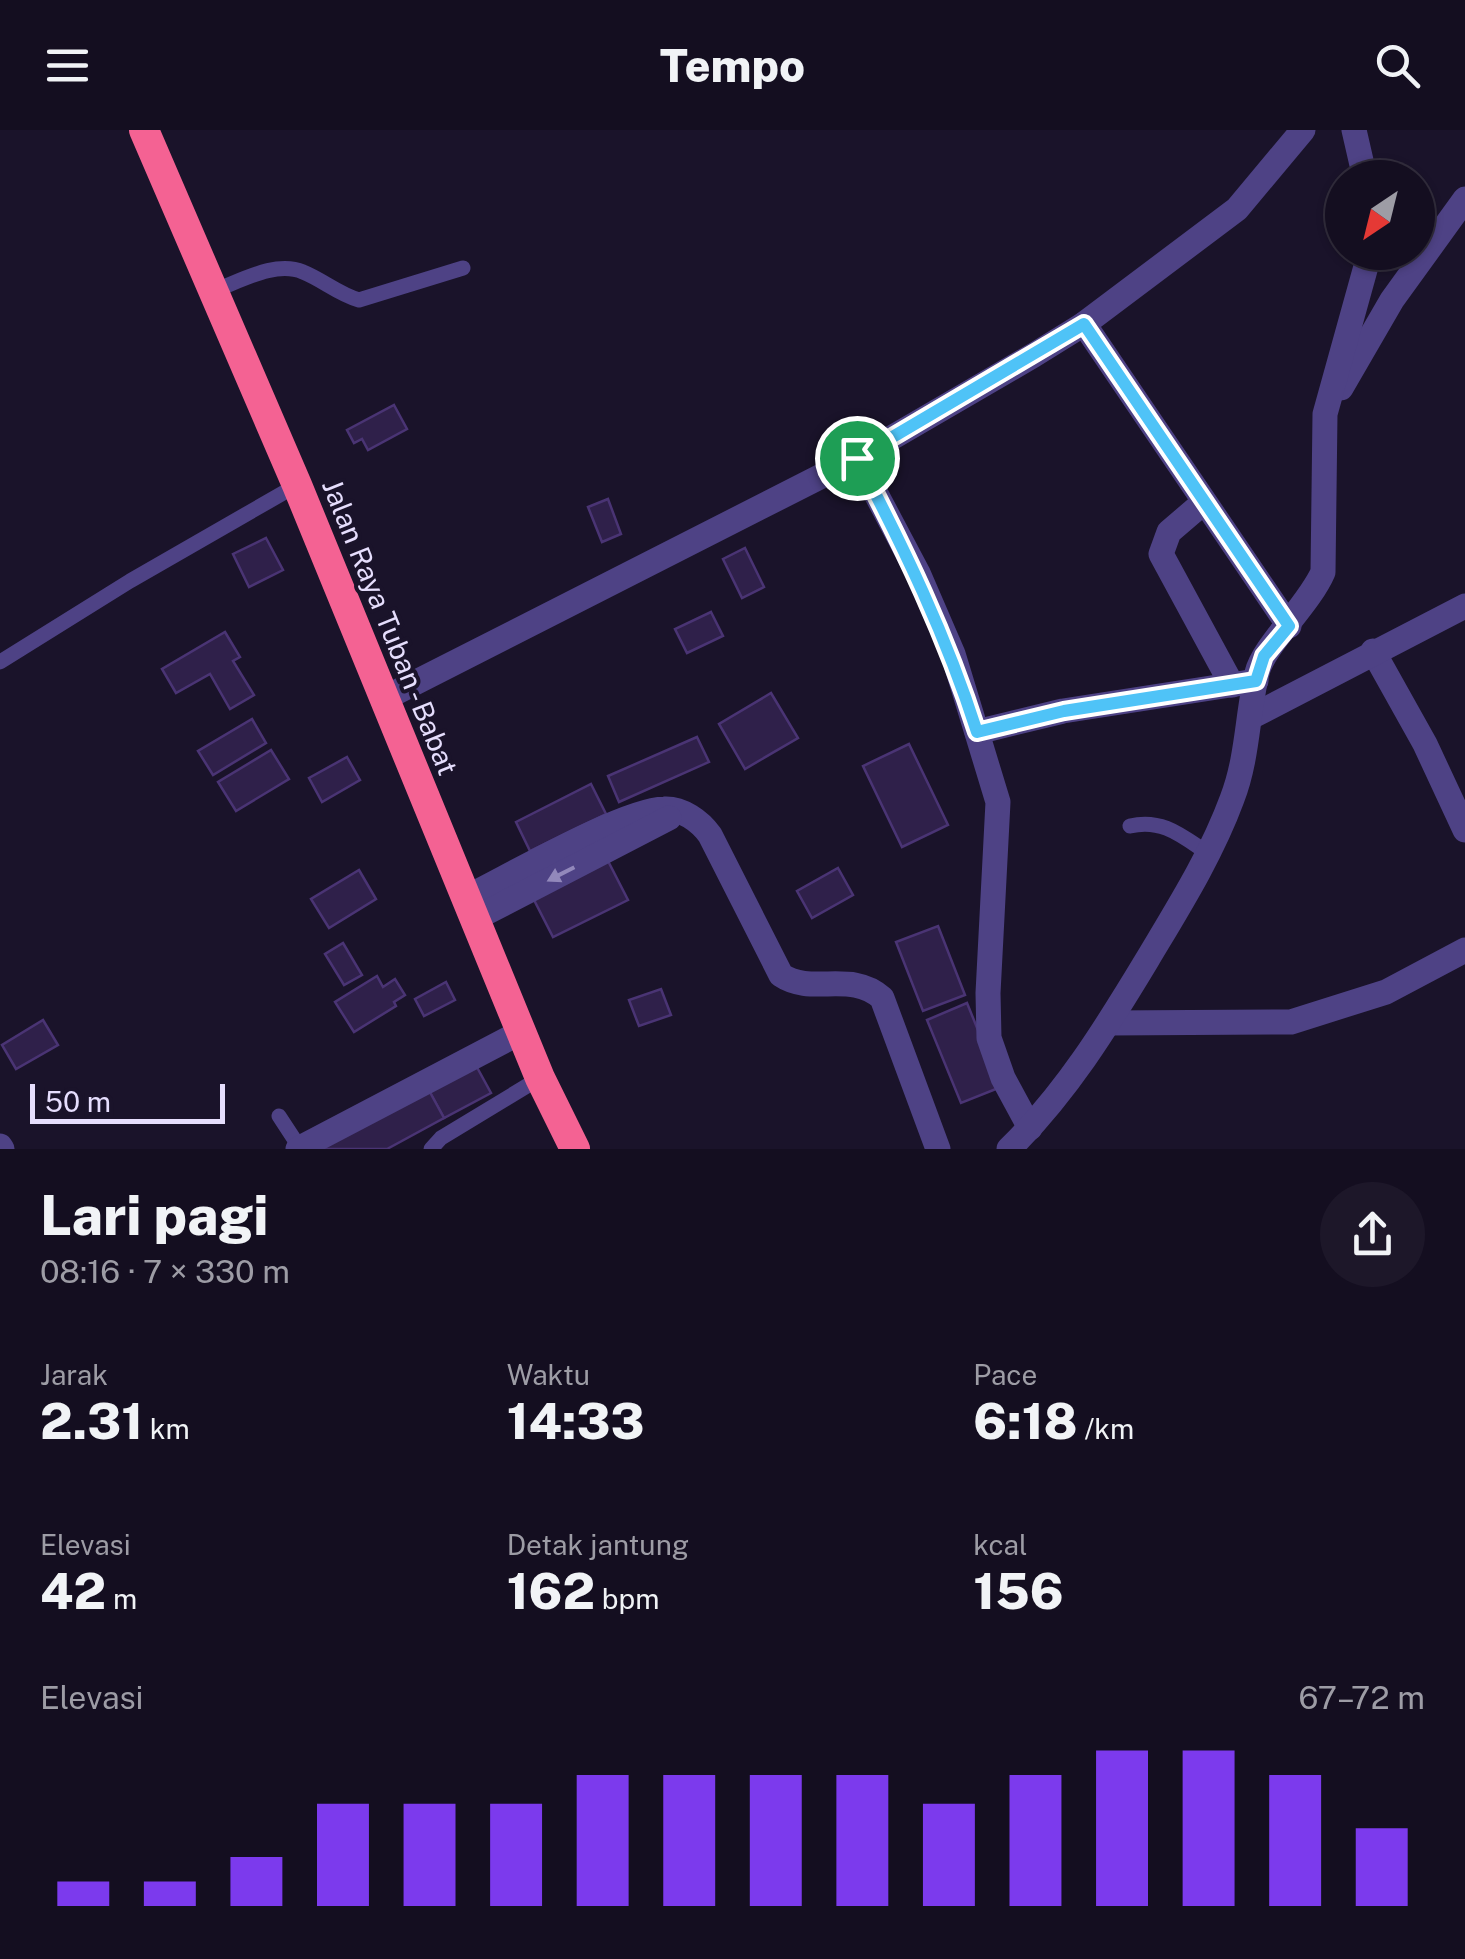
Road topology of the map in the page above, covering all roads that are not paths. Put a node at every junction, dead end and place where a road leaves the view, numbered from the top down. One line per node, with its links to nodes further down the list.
1 (144, 130): 8 (highway, Jalan Raya Tuban - Babat)
2 (1303, 130): 9 (street)
3 (1354, 130): 4 (street)
4 (1362, 160)
5 (1465, 199): 10 (street)
6 (464, 268): 8 (lane)
7 (1365, 270): 10 (street)
8 (213, 292): 12 (highway, Jalan Raya Tuban - Babat)
9 (1084, 324): 11 (street); 13 (street)
10 (1325, 414): 15 (street)
11 (857, 458): 19 (street); 21 (street)
12 (297, 485): 17 (lane); 19 (highway, Jalan Raya Tuban - Babat)
13 (1204, 502): 15 (street); 18 (street)
14 (1465, 606): 16 (street)
15 (1289, 626): 18 (street)
16 (1373, 651): 20 (street); 23 (street)
17 (0, 662)
18 (1244, 683): 20 (street); 21 (street)
19 (385, 698): 25 (highway, Jalan Raya Tuban - Babat)
20 (1250, 717): 24 (street)
21 (977, 732): 31 (street)
22 (1130, 826): 24 (lane)
23 (1465, 830)
24 (1209, 854): 27 (street)
25 (470, 909): 28 (highway, Jalan Raya Tuban - Babat); 35 (street)
26 (1465, 950): 27 (street)
27 (1109, 1023): 31 (street)
28 (523, 1031): 29 (highway, Jalan Raya Tuban - Babat); 32 (street)
29 (540, 1078): 33 (lane); 34 (highway, Jalan Raya Tuban - Babat)
30 (279, 1116): 32 (lane)
31 (1030, 1128): 36 (street)
32 (299, 1149)
33 (431, 1149)
34 (575, 1149)
35 (938, 1149)
36 (1008, 1149)

